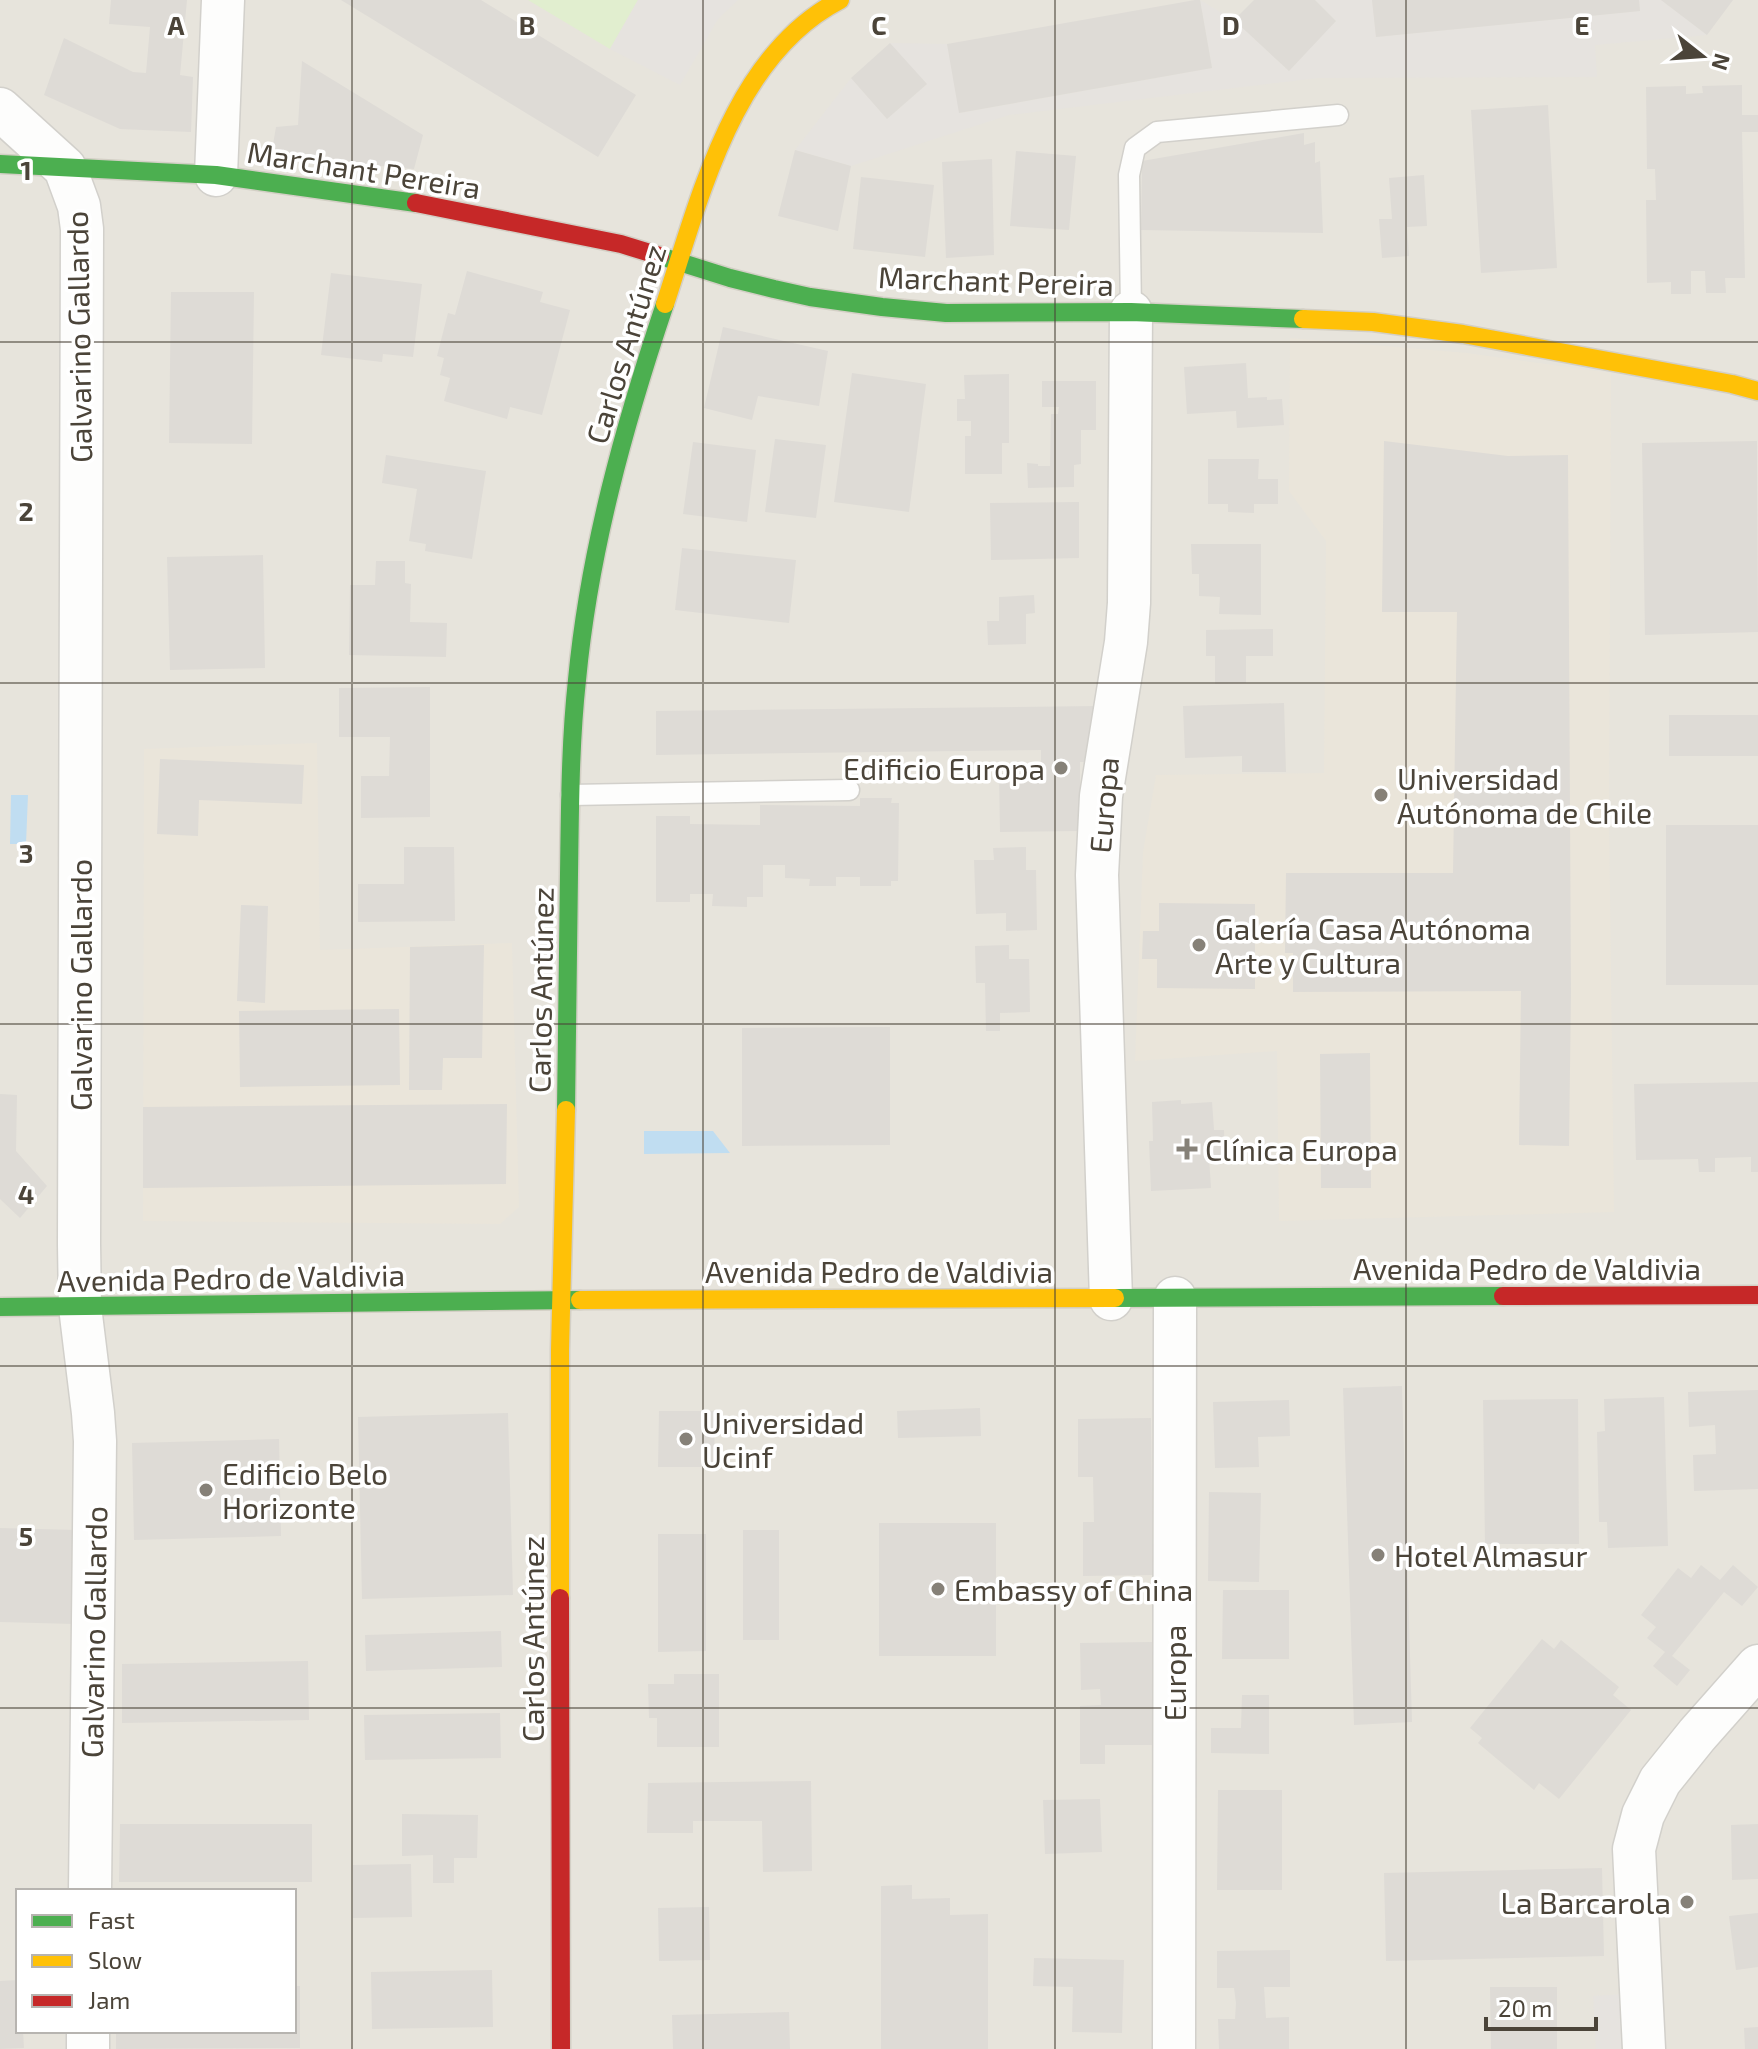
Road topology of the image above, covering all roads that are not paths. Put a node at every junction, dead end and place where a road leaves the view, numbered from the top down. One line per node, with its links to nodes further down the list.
1 (223, 0): 7 (street)
2 (840, 0): 8 (street, Carlos Antúnez)
3 (0, 109): 6 (street, Galvarino Gallardo)
4 (1338, 115): 9 (lane)
5 (0, 164): 6 (street, Marchant Pereira)
6 (65, 168): 7 (street, Marchant Pereira); 18 (street, Galvarino Gallardo)
7 (216, 175): 8 (street, Marchant Pereira)
8 (678, 262): 9 (street, Marchant Pereira); 12 (street, Carlos Antúnez)
9 (1131, 312): 10 (street, Marchant Pereira); 15 (street, Europa)
10 (1758, 391)
11 (849, 790): 12 (lane)
12 (571, 795): 16 (street, Carlos Antúnez)
13 (1758, 1295): 14 (street, Avenida Pedro de Valdivia)
14 (1175, 1298): 15 (street, Avenida Pedro de Valdivia); 22 (street, Europa)
15 (1111, 1299): 16 (street, Avenida Pedro de Valdivia)
16 (562, 1301): 18 (street, Avenida Pedro de Valdivia); 21 (street, Carlos Antúnez)
17 (0, 1307): 18 (street, Avenida Pedro de Valdivia)
18 (80, 1307): 20 (street, Galvarino Gallardo)
19 (1758, 1666): 23 (street)
20 (90, 1889)
21 (561, 2049)
22 (1174, 2049)
23 (1644, 2049)

